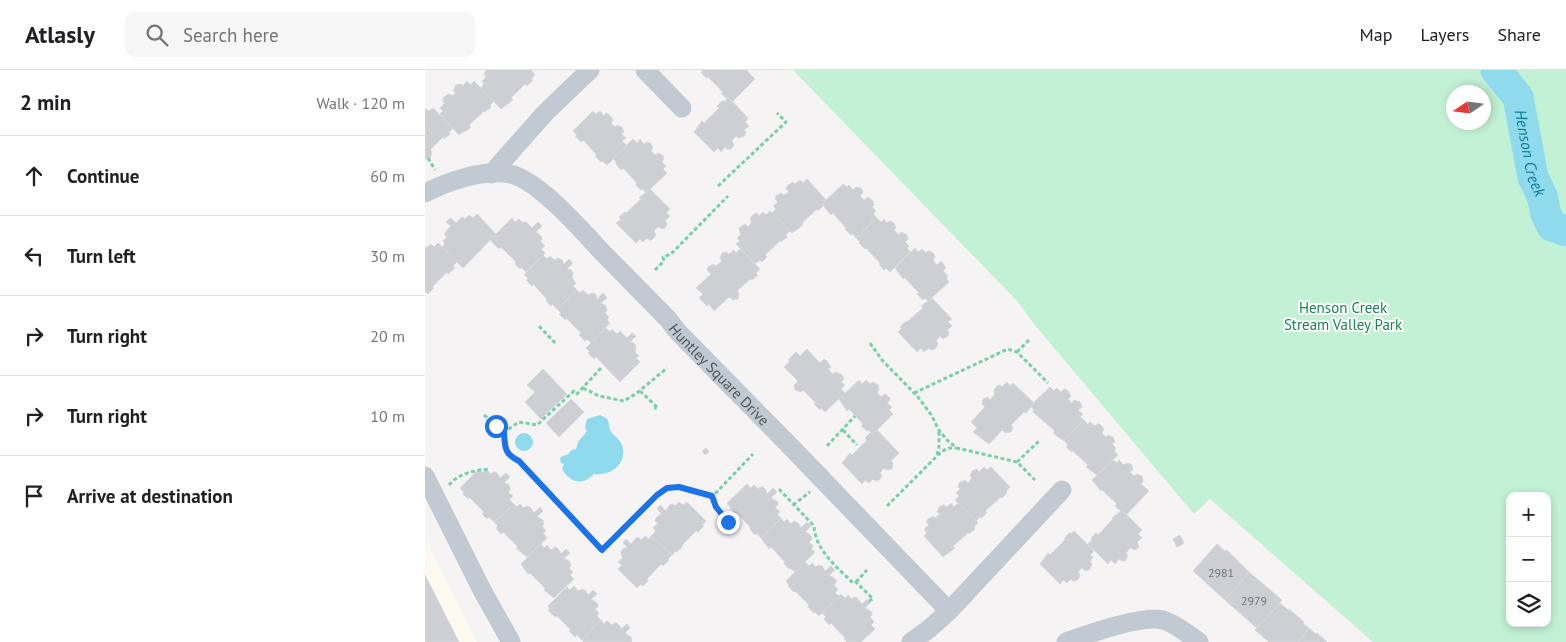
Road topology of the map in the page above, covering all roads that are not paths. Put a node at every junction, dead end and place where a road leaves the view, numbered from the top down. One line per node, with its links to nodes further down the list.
1 (590, 70): 4 (lane)
2 (645, 70): 3 (lane)
3 (682, 108)
4 (491, 174): 5 (lane, Huntley Square Drive); 8 (lane, Huntley Square Drive)
5 (425, 193)
6 (425, 476): 9 (lane)
7 (1061, 490): 8 (lane)
8 (949, 611): 10 (lane)
9 (511, 642)
10 (911, 642)
11 (1066, 642): 12 (lane)
12 (1199, 642)

